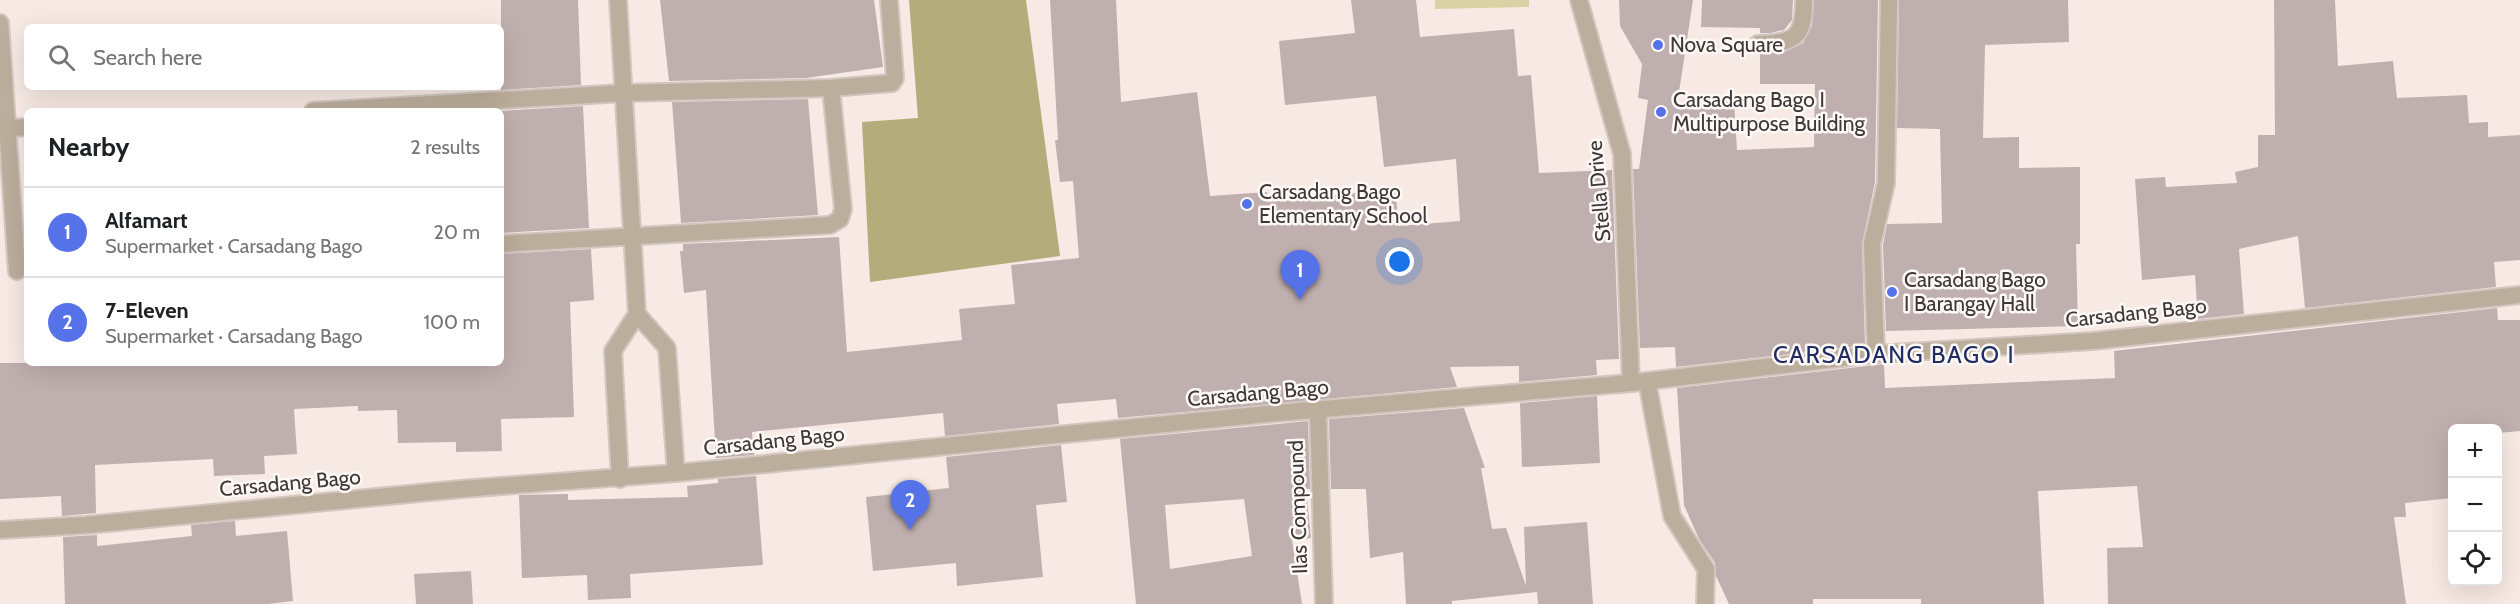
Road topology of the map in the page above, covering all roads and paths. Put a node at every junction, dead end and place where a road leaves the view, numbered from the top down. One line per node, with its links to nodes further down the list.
1 (618, 0): 9 (street)
2 (889, 0): 8 (street)
3 (1579, 0): 19 (street, Stella Drive)
4 (1804, 0): 7 (street)
5 (1889, 0): 18 (street)
6 (0, 23): 12 (street)
7 (1758, 44)
8 (831, 88): 9 (street); 13 (street)
9 (624, 93): 10 (street); 13 (street)
10 (365, 108)
11 (24, 127): 12 (street)
12 (3, 129): 15 (street)
13 (632, 236): 14 (street); 17 (street)
14 (504, 244)
15 (15, 271)
16 (2520, 295): 18 (street, Carsadang Bago)
17 (637, 314): 21 (street); 22 (street)
18 (1876, 354): 19 (street, Carsadang Bago)
19 (1639, 382): 20 (street, Carsadang Bago); 25 (street, Stella Drive)
20 (1318, 410): 21 (street, Carsadang Bago); 24 (street, Ilas Compound)
21 (676, 474): 22 (street, Carsadang Bago)
22 (620, 478): 23 (street, Carsadang Bago)
23 (0, 530)
24 (1324, 604)
25 (1706, 604)

